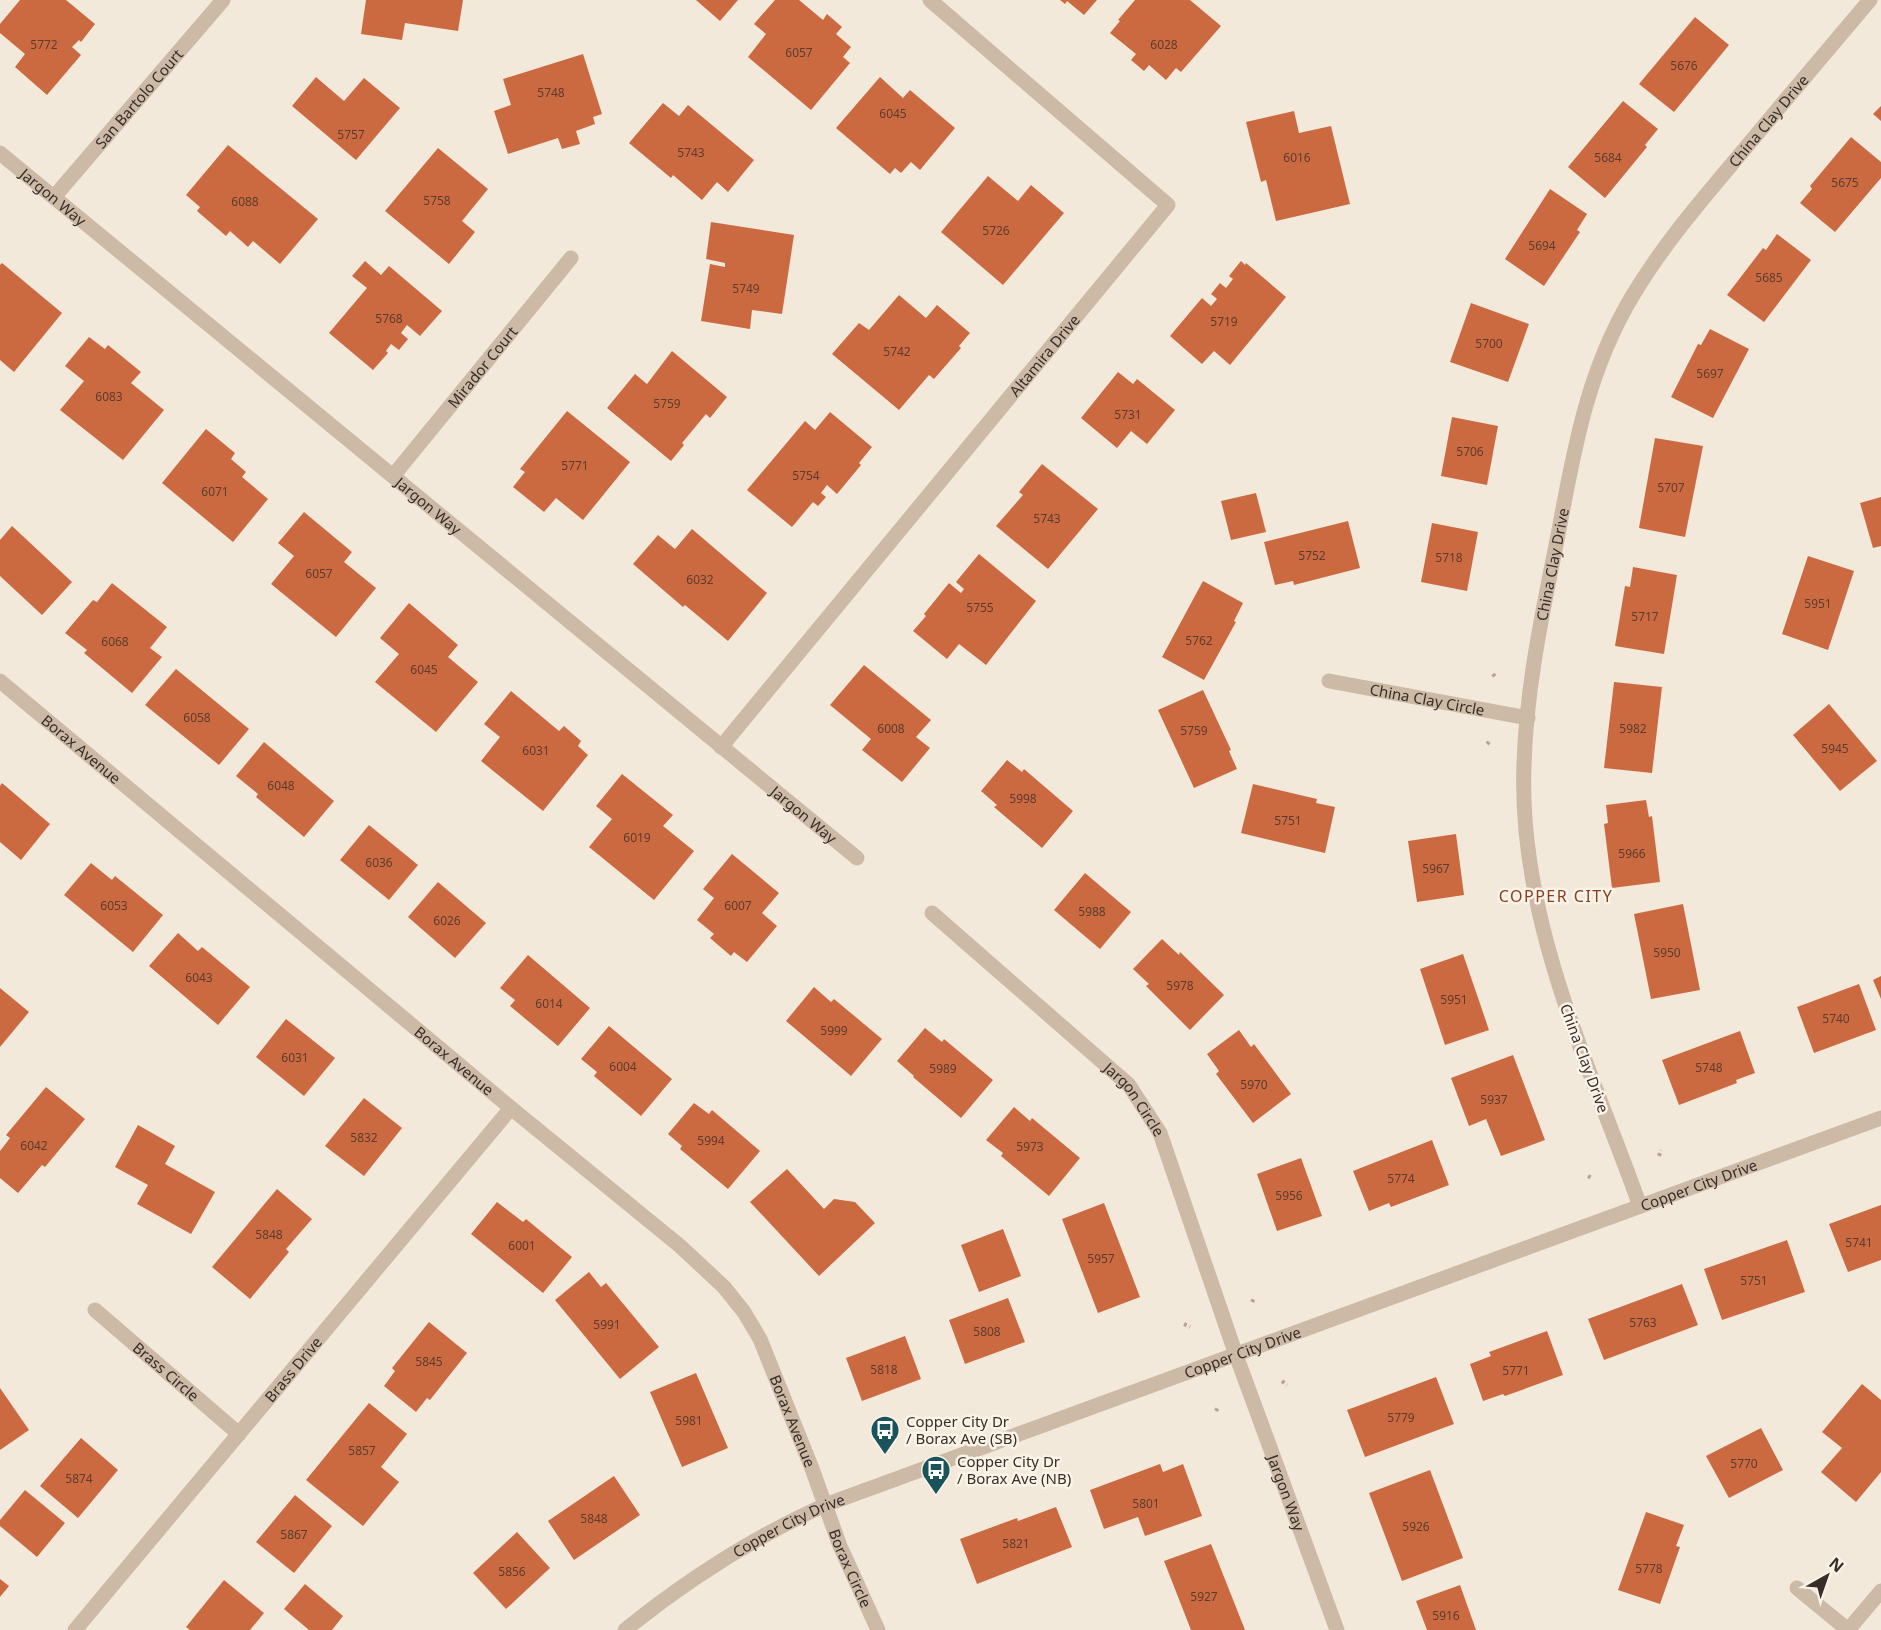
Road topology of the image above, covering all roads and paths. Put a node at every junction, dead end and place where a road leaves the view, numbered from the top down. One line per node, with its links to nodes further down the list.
1 (223, 0): 5 (street, San Bartolo Court)
2 (930, 0): 11 (street, Altamira Drive)
3 (1870, 0): 10 (street, China Clay Drive)
4 (0, 153): 5 (street, Jargon Way)
5 (54, 197): 7 (street, Jargon Way)
6 (571, 258): 7 (street, Mirador Court)
7 (393, 476): 11 (street, Jargon Way)
8 (0, 681): 14 (street, Borax Avenue)
9 (1329, 681): 10 (street, China Clay Circle)
10 (1528, 718): 20 (street, China Clay Drive)
11 (721, 747): 12 (street, Jargon Way)
12 (857, 858)
13 (932, 913): 26 (street, Jargon Circle)
14 (511, 1108): 29 (street, Brass Drive); 30 (street, Borax Avenue)
15 (1881, 1118): 20 (street, Copper City Drive)
16 (1661, 1150): 17 (path)
17 (1659, 1156)
18 (1588, 1176): 19 (path)
19 (1593, 1179)
20 (1640, 1206): 26 (street, Copper City Drive)
21 (1255, 1297): 22 (path)
22 (1252, 1302)
23 (95, 1310): 29 (street, Brass Circle)
24 (1184, 1324): 25 (path)
25 (1190, 1327)
26 (1236, 1355): 30 (street, Copper City Drive); 36 (street, Jargon Way)
27 (1282, 1382): 28 (path)
28 (1287, 1385)
29 (239, 1434): 33 (street, Brass Drive)
30 (825, 1505): 34 (street, Copper City Drive); 35 (street, Borax Circle)
31 (1797, 1588): 37 (street)
32 (1881, 1591): 37 (street)
33 (75, 1630)
34 (625, 1630)
35 (878, 1630)
36 (1337, 1630)
37 (1848, 1630)

